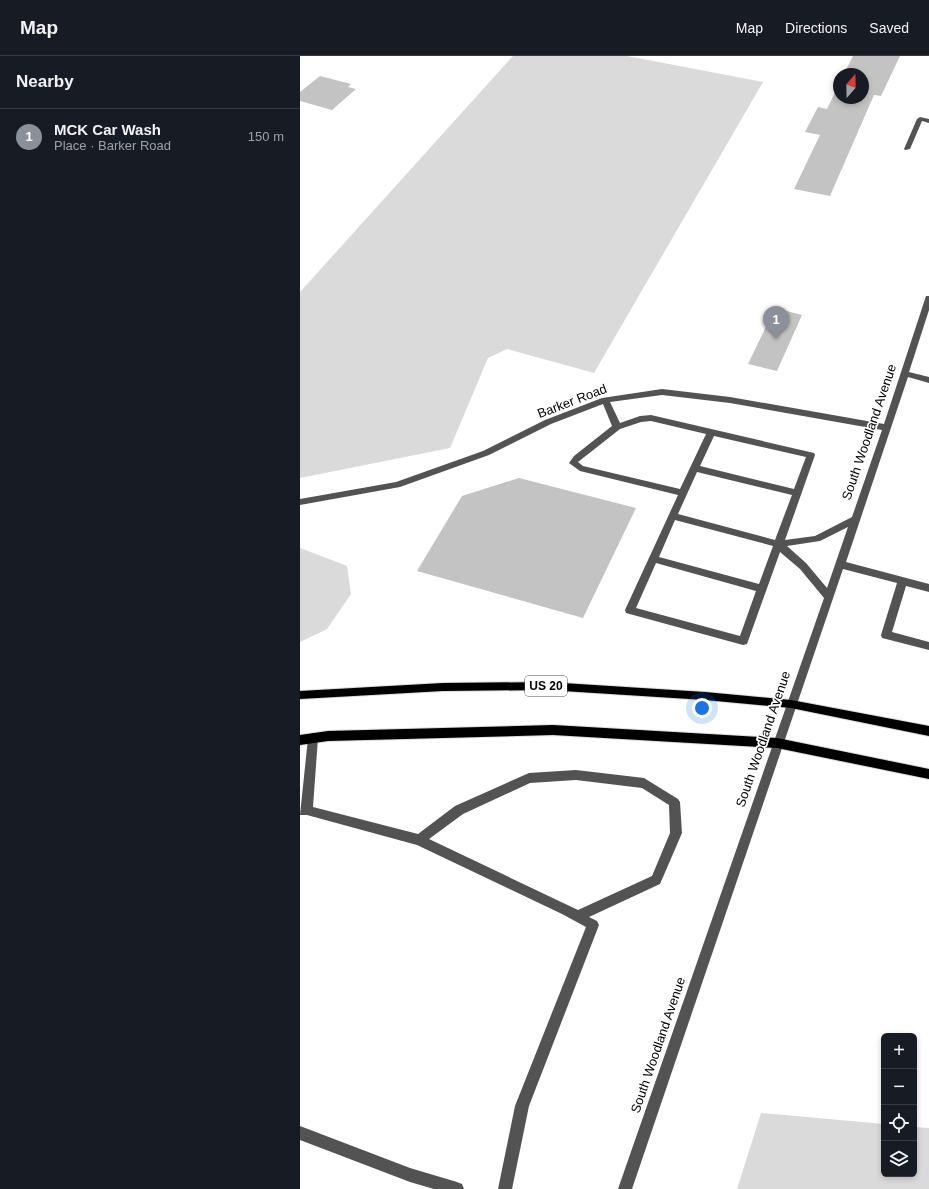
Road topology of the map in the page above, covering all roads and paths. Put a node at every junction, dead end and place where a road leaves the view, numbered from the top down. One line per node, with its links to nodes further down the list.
1 (929, 121): 2 (street)
2 (907, 149)
3 (928, 304): 4 (street, South Woodland Avenue)
4 (904, 374): 5 (street); 8 (street, South Woodland Avenue)
5 (929, 380)
6 (605, 400): 7 (street); 8 (street, Barker Road); 13 (street, Barker Road)
7 (617, 427): 9 (street); 11 (street)
8 (887, 428): 15 (street, South Woodland Avenue)
9 (711, 432): 10 (street); 12 (street)
10 (694, 468): 11 (street); 12 (street)
11 (683, 493): 14 (street)
12 (797, 493): 16 (street)
13 (300, 502)
14 (672, 516): 16 (street); 17 (street)
15 (855, 519): 16 (street); 18 (street, South Woodland Avenue)
16 (778, 544): 21 (street); 22 (street)
17 (653, 559): 21 (street); 21 (street)
18 (840, 564): 19 (street); 22 (street, South Woodland Avenue)
19 (903, 581): 20 (street); 23 (street)
20 (929, 588)
21 (762, 589)
22 (828, 596): 25 (street, South Woodland Avenue)
23 (929, 646)
24 (300, 696): 25 (main road, US 20)
25 (791, 704): 26 (main road, US 20); 29 (street, South Woodland Avenue)
26 (929, 731)
27 (313, 738): 28 (main road); 29 (main road); 31 (street)
28 (300, 740)
29 (777, 743): 30 (main road); 37 (street, South Woodland Avenue)
30 (929, 774)
31 (304, 810): 32 (street)
32 (419, 840): 33 (street); 33 (street)
33 (578, 916): 36 (street)
34 (300, 1133): 35 (street)
35 (457, 1189)
36 (505, 1189)
37 (625, 1189)

